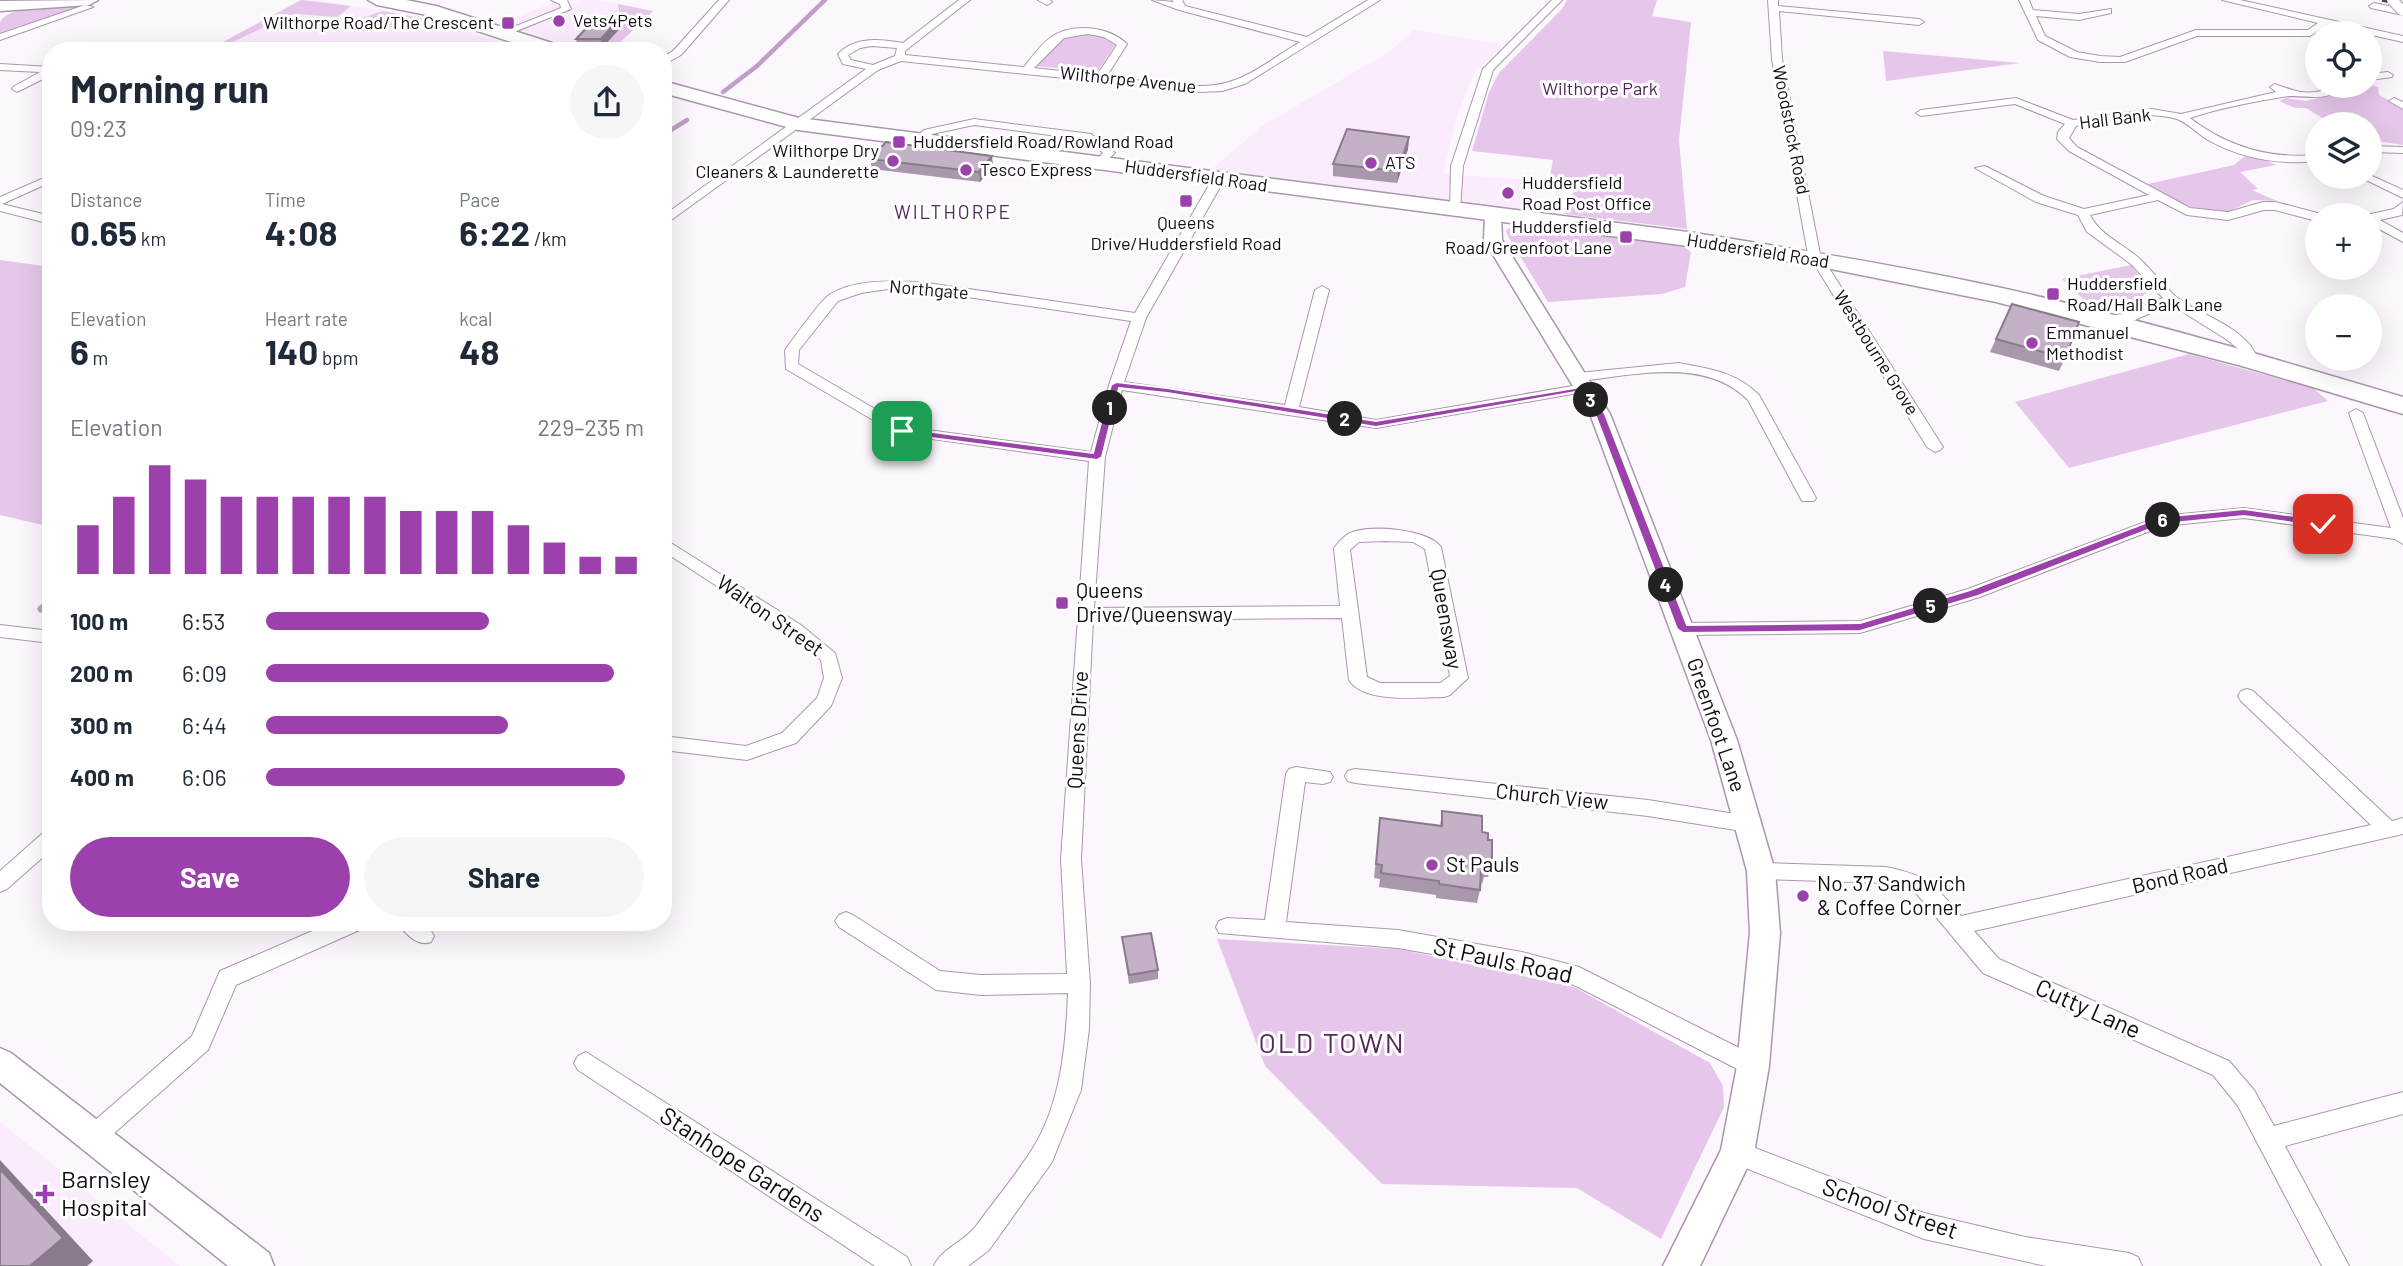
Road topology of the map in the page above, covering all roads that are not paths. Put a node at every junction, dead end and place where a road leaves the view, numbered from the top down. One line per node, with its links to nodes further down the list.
1 (377, 0): 21 (highway)
2 (556, 0): 21 (street)
3 (724, 0): 29 (street)
4 (965, 0): 28 (street)
5 (1157, 0): 12 (street)
6 (1375, 0): 26 (street, Wilthorpe Avenue)
7 (1557, 0): 59 (street)
8 (2024, 0): 18 (street)
9 (2227, 0): 19 (street)
10 (2392, 0): 17 (street, bridge)
11 (89, 4): 15 (highway); 24 (street)
12 (1180, 4): 26 (street)
13 (1773, 4): 20 (street); 68 (street, Woodstock Road)
14 (2374, 6): 17 (street)
15 (3, 8)
16 (2108, 11): 18 (street)
17 (2403, 11)
18 (2029, 12): 22 (street)
19 (2321, 21)
20 (1919, 22)
21 (504, 33): 27 (highway)
22 (2305, 33)
23 (2382, 34): 25 (street)
24 (0, 37)
25 (2403, 39)
26 (1309, 41): 38 (street, Wilthorpe Avenue)
27 (531, 42)
28 (905, 46): 30 (street); 32 (street)
29 (672, 56)
30 (900, 58): 32 (street, Wilthorpe Avenue); 34 (street, Wilthorpe Avenue)
31 (0, 67): 33 (street)
32 (874, 68): 47 (street, Wilthorpe Avenue)
33 (42, 69)
34 (1027, 69): 38 (street, Wilthorpe Avenue); 38 (street)
35 (42, 75): 40 (street)
36 (2388, 75): 37 (street)
37 (2382, 76)
38 (1101, 77)
39 (2272, 85): 42 (street)
40 (17, 89)
41 (672, 90): 47 (highway, Huddersfield Road)
42 (2285, 93): 43 (street, Hall Bank); 45 (street, Hall Bank)
43 (2305, 96)
44 (1921, 113): 46 (street)
45 (2182, 117): 46 (street, Hall Bank); 50 (street)
46 (2072, 123): 56 (street, Hall Bank)
47 (798, 124): 52 (highway, Huddersfield Road); 62 (street, Wilthorpe Avenue)
48 (2382, 149): 49 (street)
49 (2403, 150)
50 (2305, 159)
51 (1981, 168): 60 (street)
52 (1218, 180): 59 (highway, Huddersfield Road); 71 (street, Queens Drive)
53 (42, 183): 57 (street)
54 (2382, 184): 55 (street)
55 (2403, 194)
56 (2157, 197): 60 (street); 61 (street)
57 (0, 204): 65 (street)
58 (2403, 206): 64 (street)
59 (1454, 209): 63 (highway, Huddersfield Road)
60 (2083, 213): 70 (street)
61 (2305, 213)
62 (672, 215)
63 (1493, 215): 68 (highway, Huddersfield Road); 74 (street, Greenfoot Lane)
64 (2382, 216)
65 (42, 217)
66 (2382, 226): 67 (street)
67 (2403, 238)
68 (1816, 259): 72 (highway, Huddersfield Road); 79 (street, Westbourne Grove)
69 (1322, 289): 77 (street)
70 (2171, 299): 72 (street); 73 (street)
71 (1139, 318): 75 (street, Queens Drive); 80 (street, Northgate)
72 (2105, 321): 73 (highway, Huddersfield Road)
73 (2251, 360): 76 (highway, Huddersfield Road)
74 (1581, 382): 77 (street); 81 (street); 86 (street, Greenfoot Lane)
75 (1116, 385): 77 (street); 80 (street, Queens Drive)
76 (2399, 400)
77 (1291, 410)
78 (2356, 412): 82 (street)
79 (1936, 447)
80 (1097, 457): 85 (street, Queens Drive)
81 (1808, 498)
82 (2402, 536): 86 (street)
83 (672, 549): 90 (street, Walton Street)
84 (1350, 612): 84 (street, Queensway); 85 (street)
85 (1085, 614): 103 (street, Queens Drive)
86 (1683, 629): 93 (street, Greenfoot Lane)
87 (0, 631): 88 (street)
88 (42, 636)
89 (2247, 696): 94 (street)
90 (672, 744)
91 (1355, 776): 93 (street, Church View)
92 (1324, 777): 101 (street)
93 (1748, 824): 96 (street, Greenfoot Lane)
94 (2395, 828): 99 (street, Bond Road)
95 (42, 846): 97 (street)
96 (1761, 872): 99 (street, Cutty Lane); 106 (street, Greenfoot Lane)
97 (0, 883)
98 (846, 921): 103 (street)
99 (1956, 926): 109 (street, Cutty Lane)
100 (1227, 927): 101 (street, St Pauls Road)
101 (1274, 930): 106 (street, St Pauls Road)
102 (335, 931): 108 (street)
103 (1079, 983): 113 (street, Queens Drive)
104 (0, 1063): 108 (street)
105 (586, 1063): 112 (street, Stanhope Gardens)
106 (1753, 1066): 110 (street, Greenfoot Lane)
107 (2403, 1103): 109 (street)
108 (94, 1136): 111 (street)
109 (2269, 1139): 117 (street, Cutty Lane)
110 (1737, 1153): 114 (street, Greenfoot Lane); 115 (street, School Street)
111 (256, 1266)
112 (898, 1266)
113 (947, 1266)
114 (1681, 1266)
115 (2122, 1266): 116 (street, School Street)
116 (2129, 1266)
117 (2336, 1266)

